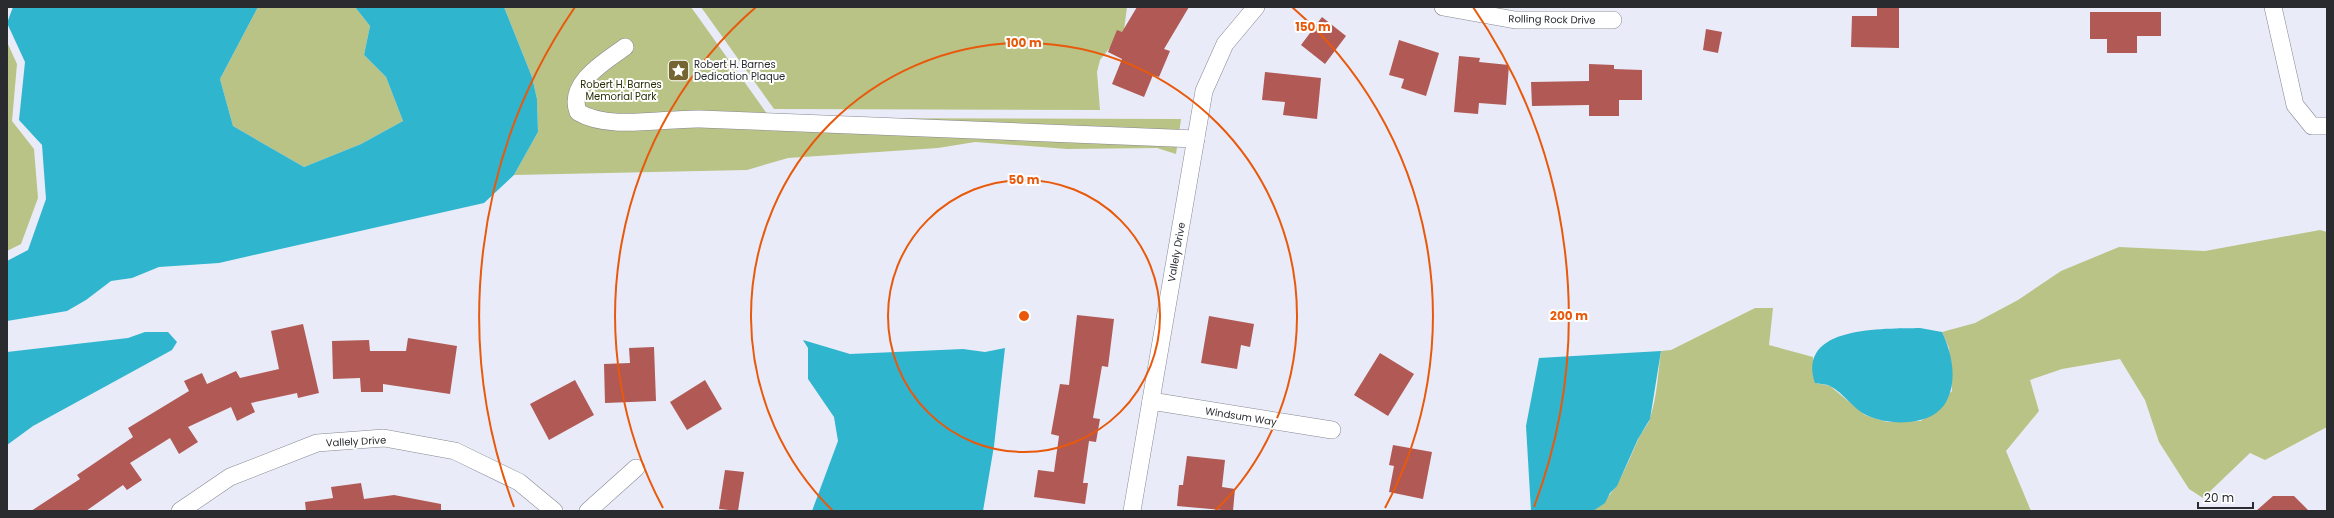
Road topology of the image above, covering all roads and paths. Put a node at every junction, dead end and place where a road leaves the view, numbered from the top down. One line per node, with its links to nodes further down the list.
1 (1256, 7): 7 (street, Vallely Drive)
2 (1443, 7): 4 (street, Rolling Rock Drive)
3 (2273, 7): 6 (street)
4 (1613, 20)
5 (625, 47): 7 (street)
6 (2327, 126)
7 (1196, 139): 8 (street, Vallely Drive)
8 (1151, 401): 9 (street, Windsum Way); 14 (street, Vallely Drive)
9 (1332, 430)
10 (636, 468): 13 (street)
11 (180, 511): 12 (street, Vallely Drive)
12 (554, 511)
13 (588, 511)
14 (1132, 511)

